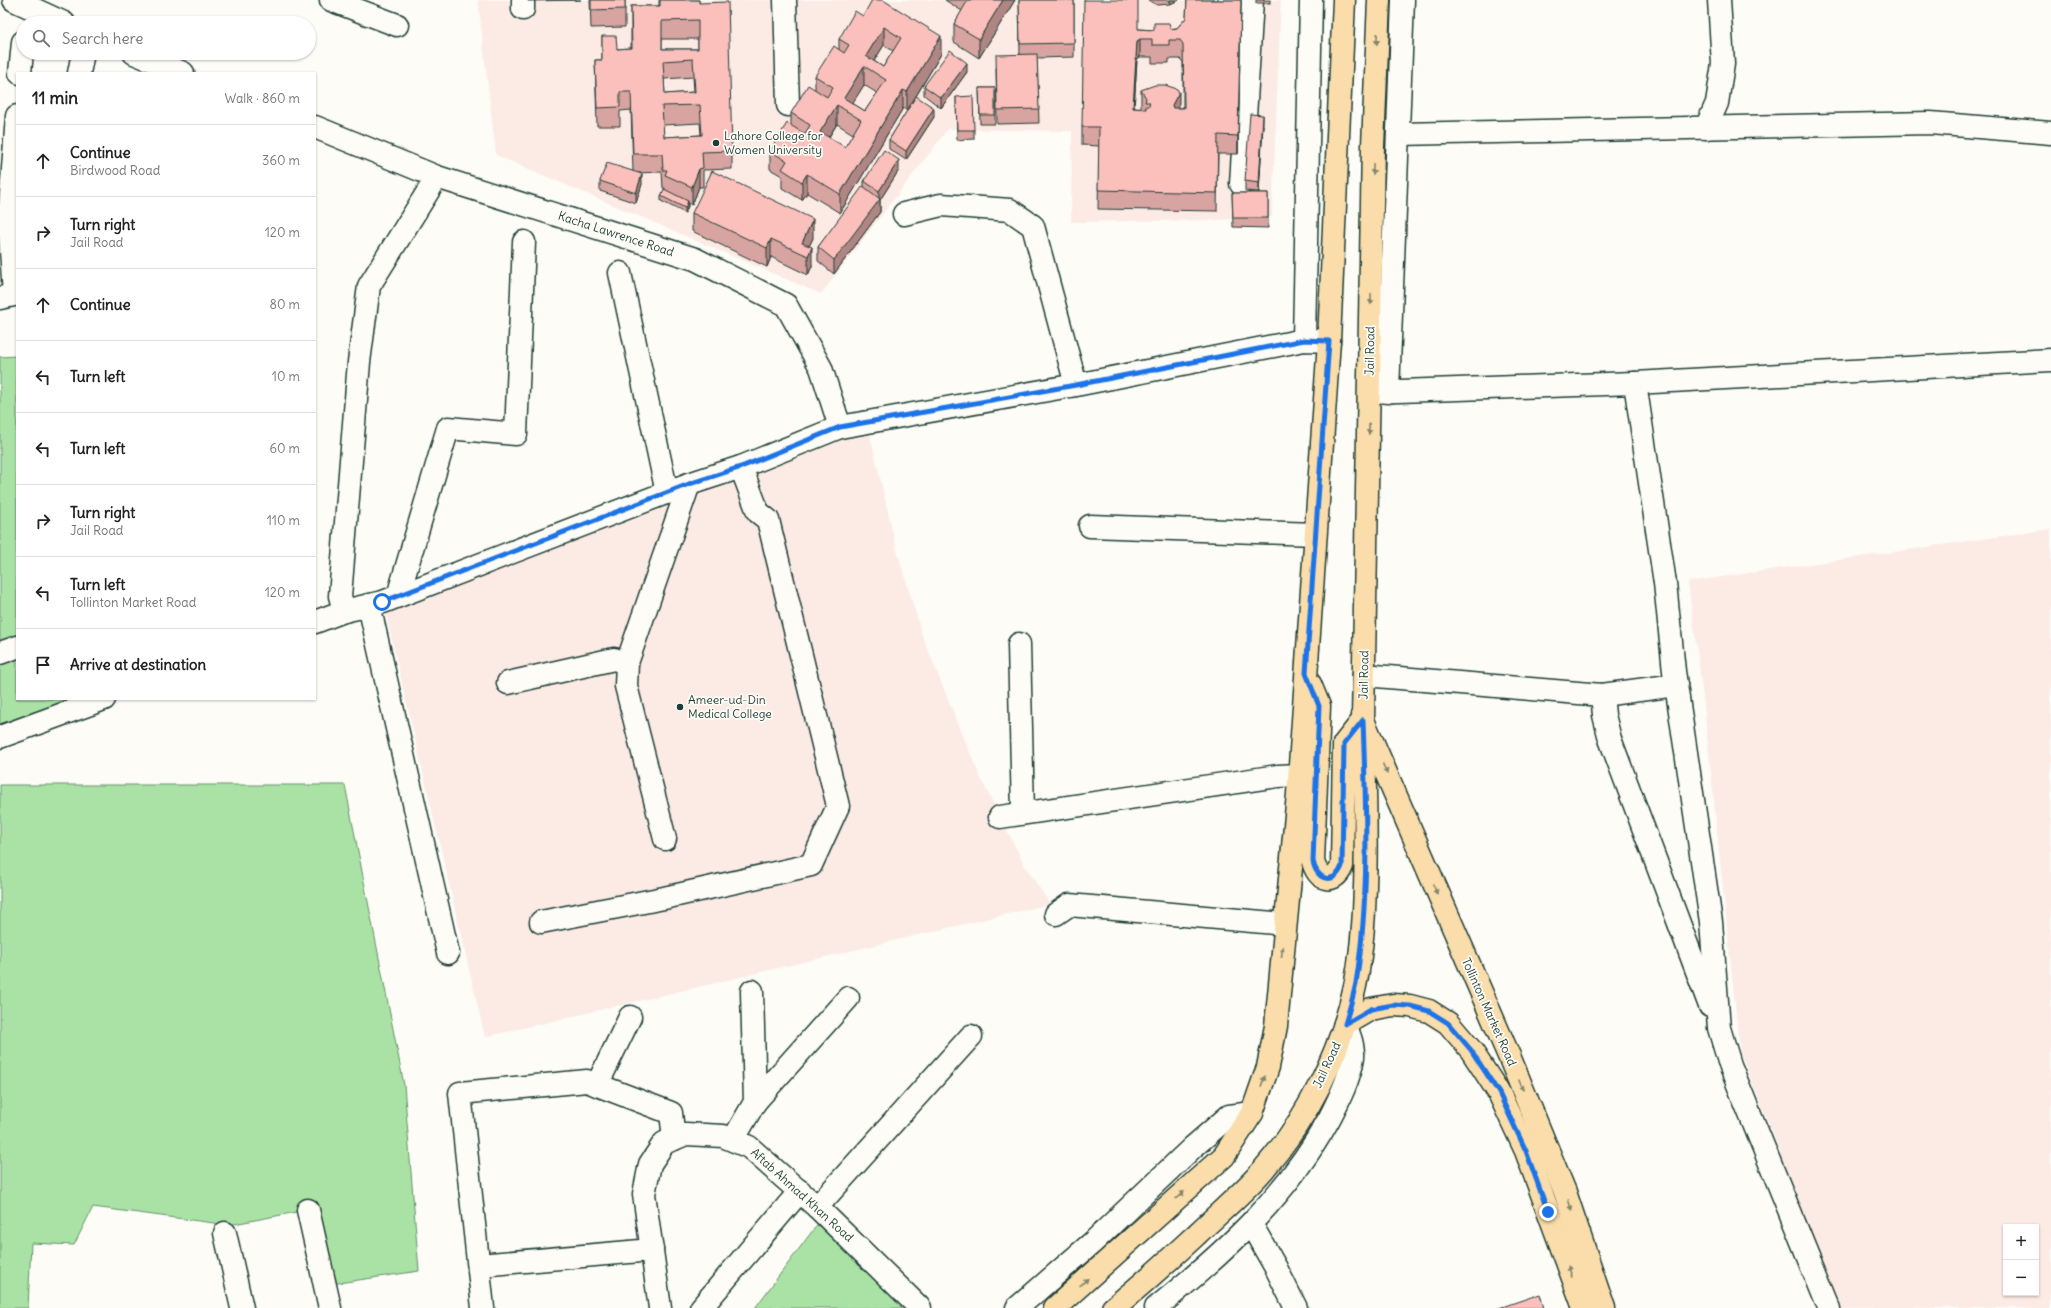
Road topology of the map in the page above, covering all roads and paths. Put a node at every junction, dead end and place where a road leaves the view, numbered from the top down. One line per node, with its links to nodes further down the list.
1 (331, 0): 11 (street)
2 (785, 0): 18 (street)
3 (1252, 0): 25 (street)
4 (1311, 0): 31 (street)
5 (1344, 0): 32 (main road)
6 (1379, 0): 36 (main road, Jail Road, one-way to 36)
7 (1403, 0): 23 (street)
8 (1719, 0): 21 (street)
9 (22, 10): 10 (street)
10 (41, 16)
11 (397, 25)
12 (21, 60): 15 (street)
13 (82, 60): 16 (street)
14 (151, 60): 17 (street)
15 (20, 72)
16 (79, 72)
17 (181, 72)
18 (788, 105)
19 (16, 124): 27 (street)
20 (316, 127): 24 (street, Kacha Lawrence Road)
21 (1706, 128): 22 (street); 23 (street)
22 (2051, 133)
23 (1399, 134): 36 (street)
24 (437, 177): 37 (street, Kacha Lawrence Road); 45 (street)
25 (1241, 184)
26 (904, 214): 35 (street)
27 (4, 222): 30 (street)
28 (524, 242): 43 (street)
29 (620, 273): 40 (street)
30 (0, 298)
31 (1304, 340): 32 (street); 35 (street)
32 (1329, 341): 42 (main road)
33 (2051, 360): 34 (street)
34 (1635, 383): 36 (street); 54 (street)
35 (1076, 385): 37 (street)
36 (1379, 392): 52 (main road, Jail Road, one-way to 52)
37 (840, 427): 38 (street)
38 (741, 467): 39 (street); 64 (street)
39 (689, 484): 40 (street); 50 (street)
40 (667, 493): 43 (street)
41 (1090, 526): 42 (street)
42 (1315, 534): 51 (main road)
43 (398, 596): 44 (street)
44 (369, 605): 45 (street); 66 (street)
45 (344, 611): 46 (street)
46 (316, 622)
47 (1019, 644): 60 (street)
48 (16, 647): 49 (street)
49 (0, 653)
50 (627, 663): 53 (street); 62 (street)
51 (1306, 673): 57 (main road); 59 (main road)
52 (1364, 674): 55 (street); 57 (main road, Jail Road)
53 (508, 683)
54 (1676, 685): 55 (street); 71 (street)
55 (1602, 695): 71 (street)
56 (101, 700): 58 (street)
57 (1363, 720): 70 (main road, Jail Road); 97 (main road, Tollinton Market Road, one-way to 97)
58 (0, 738)
59 (1299, 775): 60 (street); 65 (main road)
60 (1023, 813): 61 (street)
61 (1000, 817)
62 (665, 839)
63 (1056, 914): 65 (street)
64 (541, 922)
65 (1285, 924): 75 (main road, one-way to 65)
66 (448, 953)
67 (752, 991): 74 (street)
68 (848, 998): 74 (street)
69 (630, 1017): 73 (street)
70 (1345, 1024): 81 (street); 93 (main road, Jail Road); 96 (main road, one-way to 70)
71 (1719, 1028): 98 (street)
72 (971, 1036): 79 (street)
73 (597, 1085): 76 (street); 84 (street)
74 (755, 1102): 77 (street)
75 (1252, 1113): 91 (street); 92 (main road, one-way to 75)
76 (674, 1139): 77 (street, Aftab Ahmad Khan Road); 83 (street, Aftab Ahmad Khan Road)
77 (733, 1140): 78 (street, Aftab Ahmad Khan Road)
78 (800, 1191): 79 (street, Aftab Ahmad Khan Road); 89 (street)
79 (817, 1206): 90 (street, Aftab Ahmad Khan Road)
80 (308, 1210): 86 (street)
81 (1251, 1224): 94 (street); 95 (street)
82 (225, 1233): 85 (street)
83 (652, 1250): 84 (street); 88 (street, Aftab Ahmad Khan Road)
84 (479, 1265): 87 (street)
85 (242, 1308)
86 (330, 1308)
87 (484, 1308)
88 (660, 1308)
89 (701, 1308)
90 (920, 1308)
91 (1017, 1308)
92 (1055, 1308)
93 (1113, 1308)
94 (1156, 1308)
95 (1296, 1308)
96 (1584, 1308)
97 (1604, 1308)
98 (1829, 1308)

